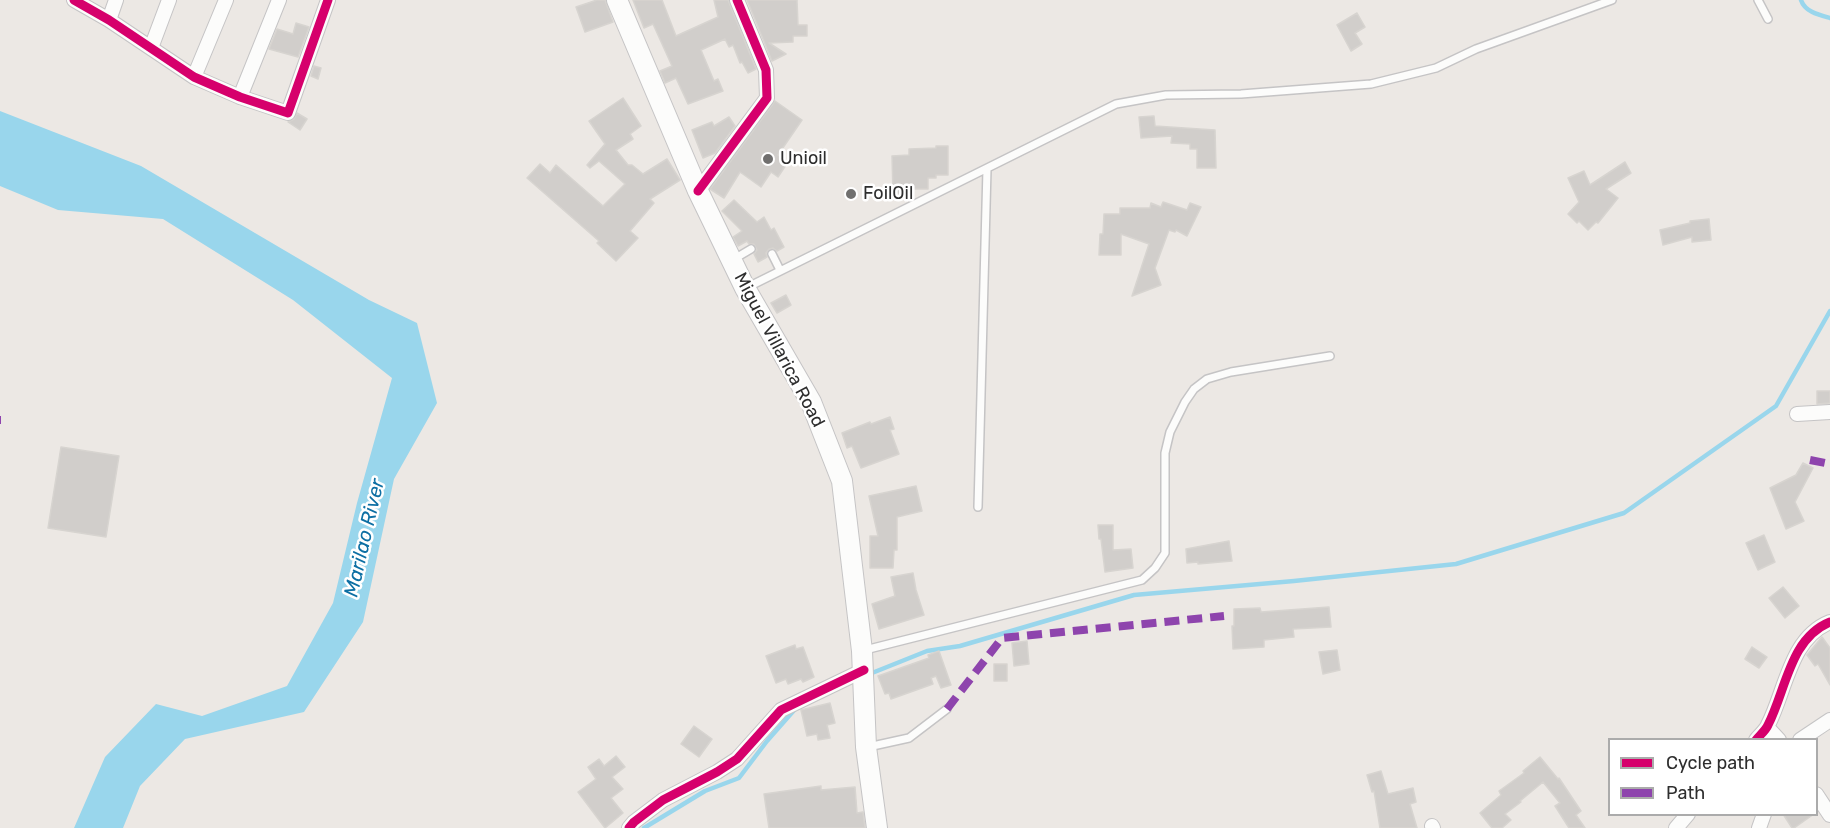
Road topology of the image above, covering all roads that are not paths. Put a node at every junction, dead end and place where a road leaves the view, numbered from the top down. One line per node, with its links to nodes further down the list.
1 (74, 0): 12 (street)
2 (116, 0): 12 (street)
3 (169, 0): 13 (street)
4 (226, 0): 14 (street)
5 (279, 0): 15 (street)
6 (328, 0): 15 (street)
7 (616, 0): 17 (main road, Miguel Villarica Road)
8 (737, 0): 17 (street)
9 (1612, 0): 16 (lane)
10 (1758, 0): 11 (lane)
11 (1768, 19)
12 (109, 20): 13 (street)
13 (151, 48): 14 (street)
14 (194, 77): 15 (street)
15 (240, 96)
16 (987, 169): 21 (lane); 26 (lane)
17 (698, 191): 20 (main road, Miguel Villarica Road)
18 (751, 249): 20 (lane)
19 (772, 254): 21 (lane)
20 (732, 260): 22 (main road, Miguel Villarica Road)
21 (780, 270): 22 (lane)
22 (745, 288): 28 (main road, Miguel Villarica Road)
23 (1330, 356): 28 (lane)
24 (1830, 412): 25 (street)
25 (1797, 414)
26 (978, 507)
27 (1830, 622): 31 (street)
28 (863, 660): 35 (main road, Miguel Villarica Road); 39 (street)
29 (947, 709): 35 (lane)
30 (1830, 720): 34 (street)
31 (1767, 727): 32 (street); 33 (street)
32 (1758, 738)
33 (1777, 738)
34 (1803, 738)
35 (866, 747): 40 (main road, Miguel Villarica Road)
36 (1818, 797): 37 (street)
37 (1830, 815)
38 (1686, 816): 41 (street)
39 (629, 828)
40 (877, 828)
41 (1676, 828)

